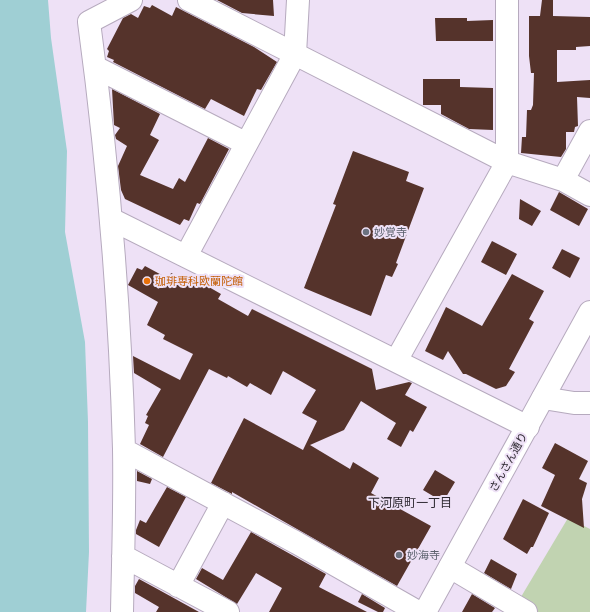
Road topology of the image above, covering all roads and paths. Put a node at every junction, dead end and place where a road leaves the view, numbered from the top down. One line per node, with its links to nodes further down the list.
1 (132, 0): 6 (street)
2 (189, 0): 5 (street)
3 (298, 0): 5 (street)
4 (507, 0): 9 (street)
5 (295, 54): 8 (street); 9 (street)
6 (95, 67): 8 (street); 12 (street)
7 (590, 131): 10 (street)
8 (245, 144): 13 (street)
9 (507, 162): 10 (street); 15 (street)
10 (563, 180): 11 (street)
11 (590, 195)
12 (111, 219): 13 (street); 19 (street)
13 (186, 256): 15 (street)
14 (590, 312): 16 (street, さんさん通り)
15 (396, 361): 18 (street)
16 (543, 398): 17 (street); 18 (street, さんさん通り)
17 (590, 403)
18 (528, 427): 22 (street, さんさん通り)
19 (124, 450): 20 (street); 21 (street)
20 (223, 503): 23 (street); 26 (street)
21 (123, 556): 23 (street); 24 (street)
22 (450, 567): 27 (street, さんさん通り); 28 (street)
23 (178, 586): 25 (street)
24 (122, 612)
25 (228, 612)
26 (418, 612)
27 (425, 612)
28 (526, 612)

